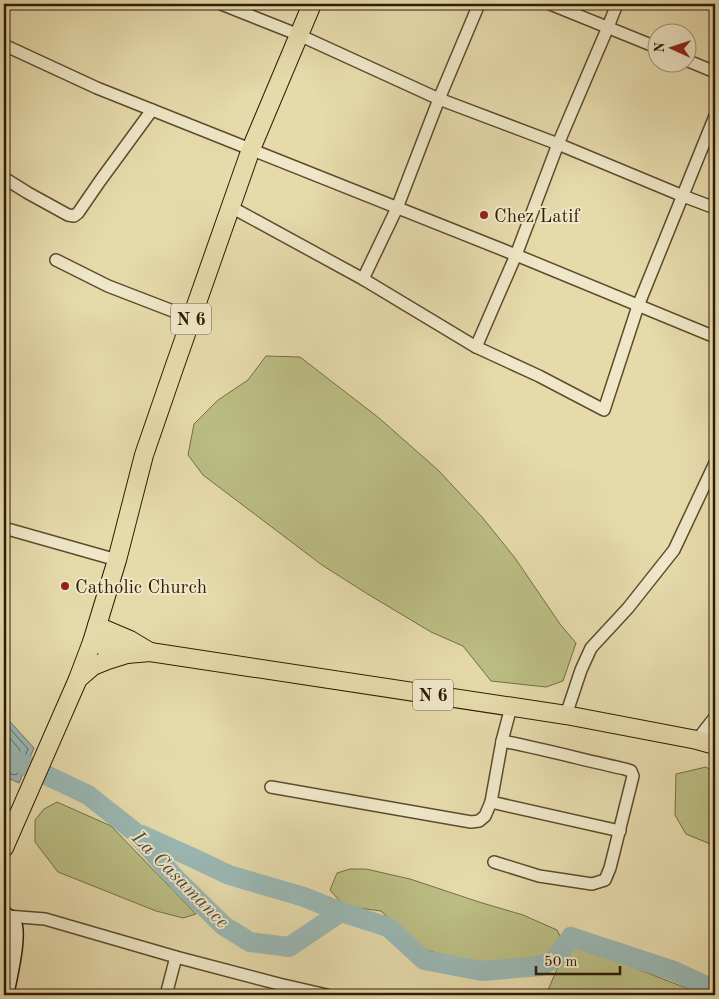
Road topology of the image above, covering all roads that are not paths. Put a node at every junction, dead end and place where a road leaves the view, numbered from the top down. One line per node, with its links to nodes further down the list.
1 (221, 4): 7 (street)
2 (312, 4): 7 (main road, N 6)
3 (479, 4): 12 (street)
4 (550, 4): 6 (street)
5 (617, 4): 6 (street)
6 (608, 27): 8 (street); 15 (street)
7 (299, 35): 12 (street); 16 (main road, N 6)
8 (646, 43)
9 (4, 45): 13 (street)
10 (696, 64): 11 (street)
11 (715, 72)
12 (439, 100): 15 (street); 20 (street)
13 (152, 110): 16 (street); 17 (street)
14 (715, 116): 18 (street)
15 (558, 144): 18 (street); 22 (street)
16 (251, 149): 19 (main road, N 6); 20 (street)
17 (4, 178)
18 (683, 196): 21 (street); 25 (street)
19 (231, 207): 24 (street); 26 (main road, N 6)
20 (397, 208): 22 (street); 24 (street)
21 (715, 208)
22 (516, 254): 25 (street); 28 (street)
23 (56, 260): 26 (street)
24 (362, 279): 28 (street)
25 (638, 306): 27 (street); 28 (street)
26 (191, 318): 31 (main road, N 6)
27 (715, 337)
28 (476, 347)
29 (715, 463): 37 (street)
30 (4, 528): 31 (street)
31 (116, 560): 32 (main road, N 6)
32 (94, 634): 33 (main road, N 6); 34 (main road, N 6); 35 (main road)
33 (150, 652): 34 (main road, N 6); 36 (main road, N 6)
34 (127, 654): 35 (main road)
35 (78, 679): 45 (main road)
36 (511, 706): 37 (main road, N 6); 40 (street)
37 (566, 715): 39 (main road, N 6)
38 (715, 717): 39 (street)
39 (697, 740): 41 (main road, N 6)
40 (502, 741): 43 (street); 44 (street)
41 (715, 745)
42 (271, 786): 43 (street)
43 (491, 802): 44 (street)
44 (620, 831): 46 (street)
45 (4, 848)
46 (494, 862)
47 (5, 916): 48 (street); 50 (main road)
48 (176, 957): 49 (street); 51 (street)
49 (277, 990): 52 (street)
50 (6, 995)
51 (166, 995)
52 (327, 995)

